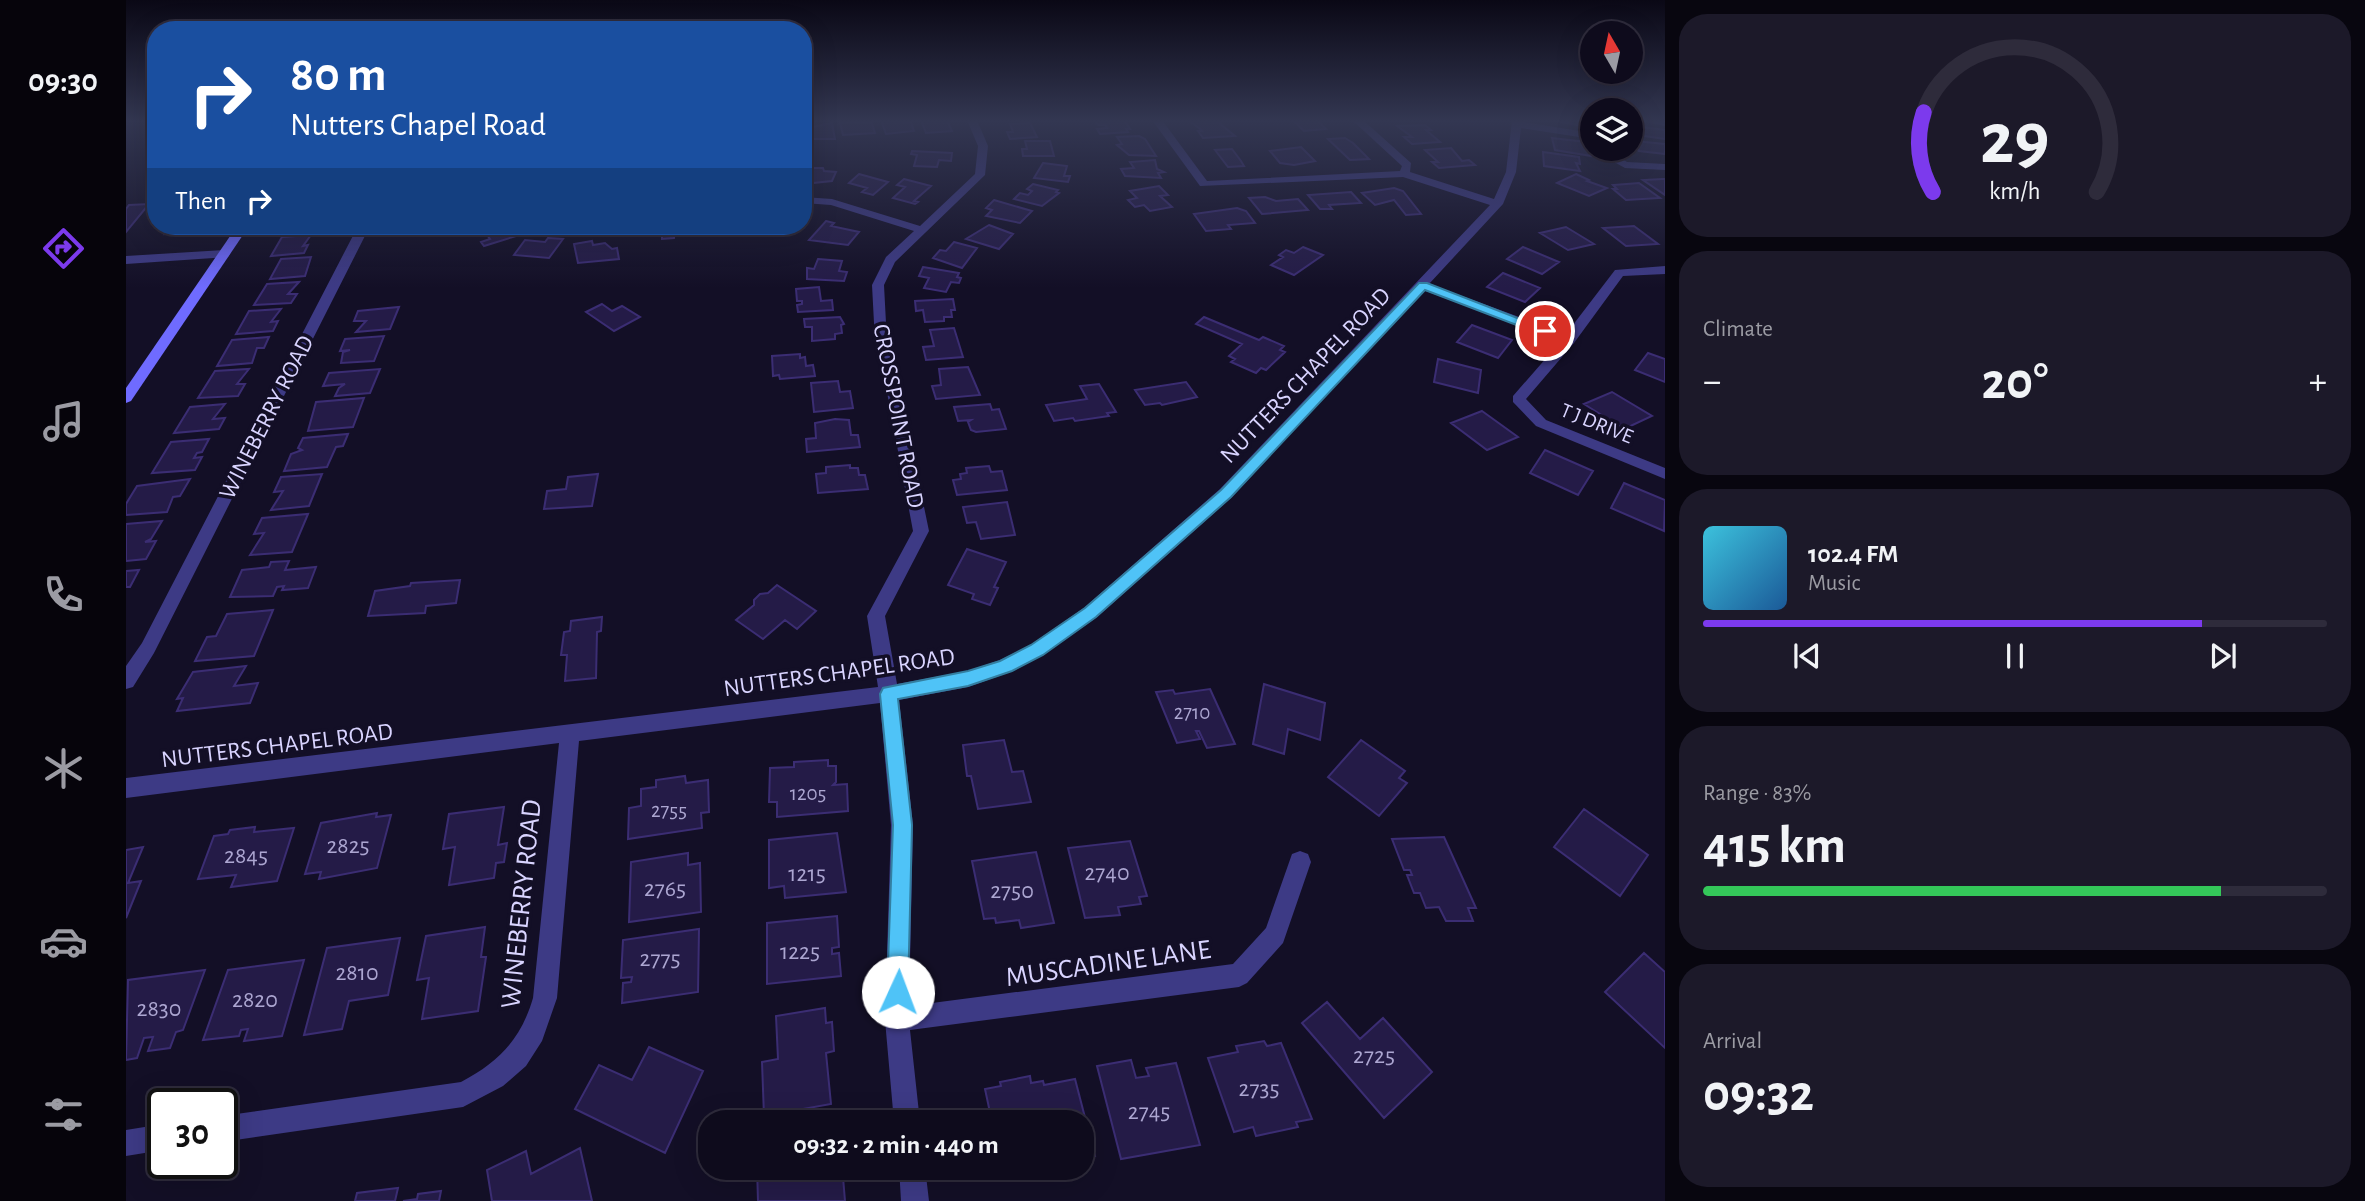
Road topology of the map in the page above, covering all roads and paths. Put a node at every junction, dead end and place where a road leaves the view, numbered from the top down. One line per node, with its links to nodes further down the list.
1 (980, 176): 8 (street, CROSSPOINT ROAD)
2 (1198, 176): 3 (street)
3 (1363, 176)
4 (1410, 176): 7 (street)
5 (1509, 176): 7 (street, NUTTERS CHAPEL ROAD)
6 (812, 201): 8 (street)
7 (1497, 204): 14 (street, NUTTERS CHAPEL ROAD)
8 (922, 230): 19 (street, CROSSPOINT ROAD)
9 (237, 235): 11 (street)
10 (359, 235): 18 (street, WINEBERRY ROAD)
11 (224, 254): 12 (street); 16 (street)
12 (126, 260)
13 (1665, 270): 15 (street, T J DRIVE)
14 (1423, 286): 15 (street); 19 (street, NUTTERS CHAPEL ROAD)
15 (1569, 340): 17 (street, T J DRIVE)
16 (126, 398)
17 (1665, 474)
18 (126, 681)
19 (889, 694): 20 (street, NUTTERS CHAPEL ROAD); 23 (street, CROSSPOINT ROAD)
20 (570, 734): 21 (street, NUTTERS CHAPEL ROAD); 25 (street, WINEBERRY ROAD)
21 (126, 788)
22 (1300, 862): 23 (street, MUSCADINE LANE)
23 (897, 1020): 24 (street, CROSSPOINT ROAD)
24 (906, 1110)
25 (238, 1127)
26 (147, 1140): 27 (street)
27 (126, 1143)
28 (913, 1180): 29 (street)
29 (915, 1201)

